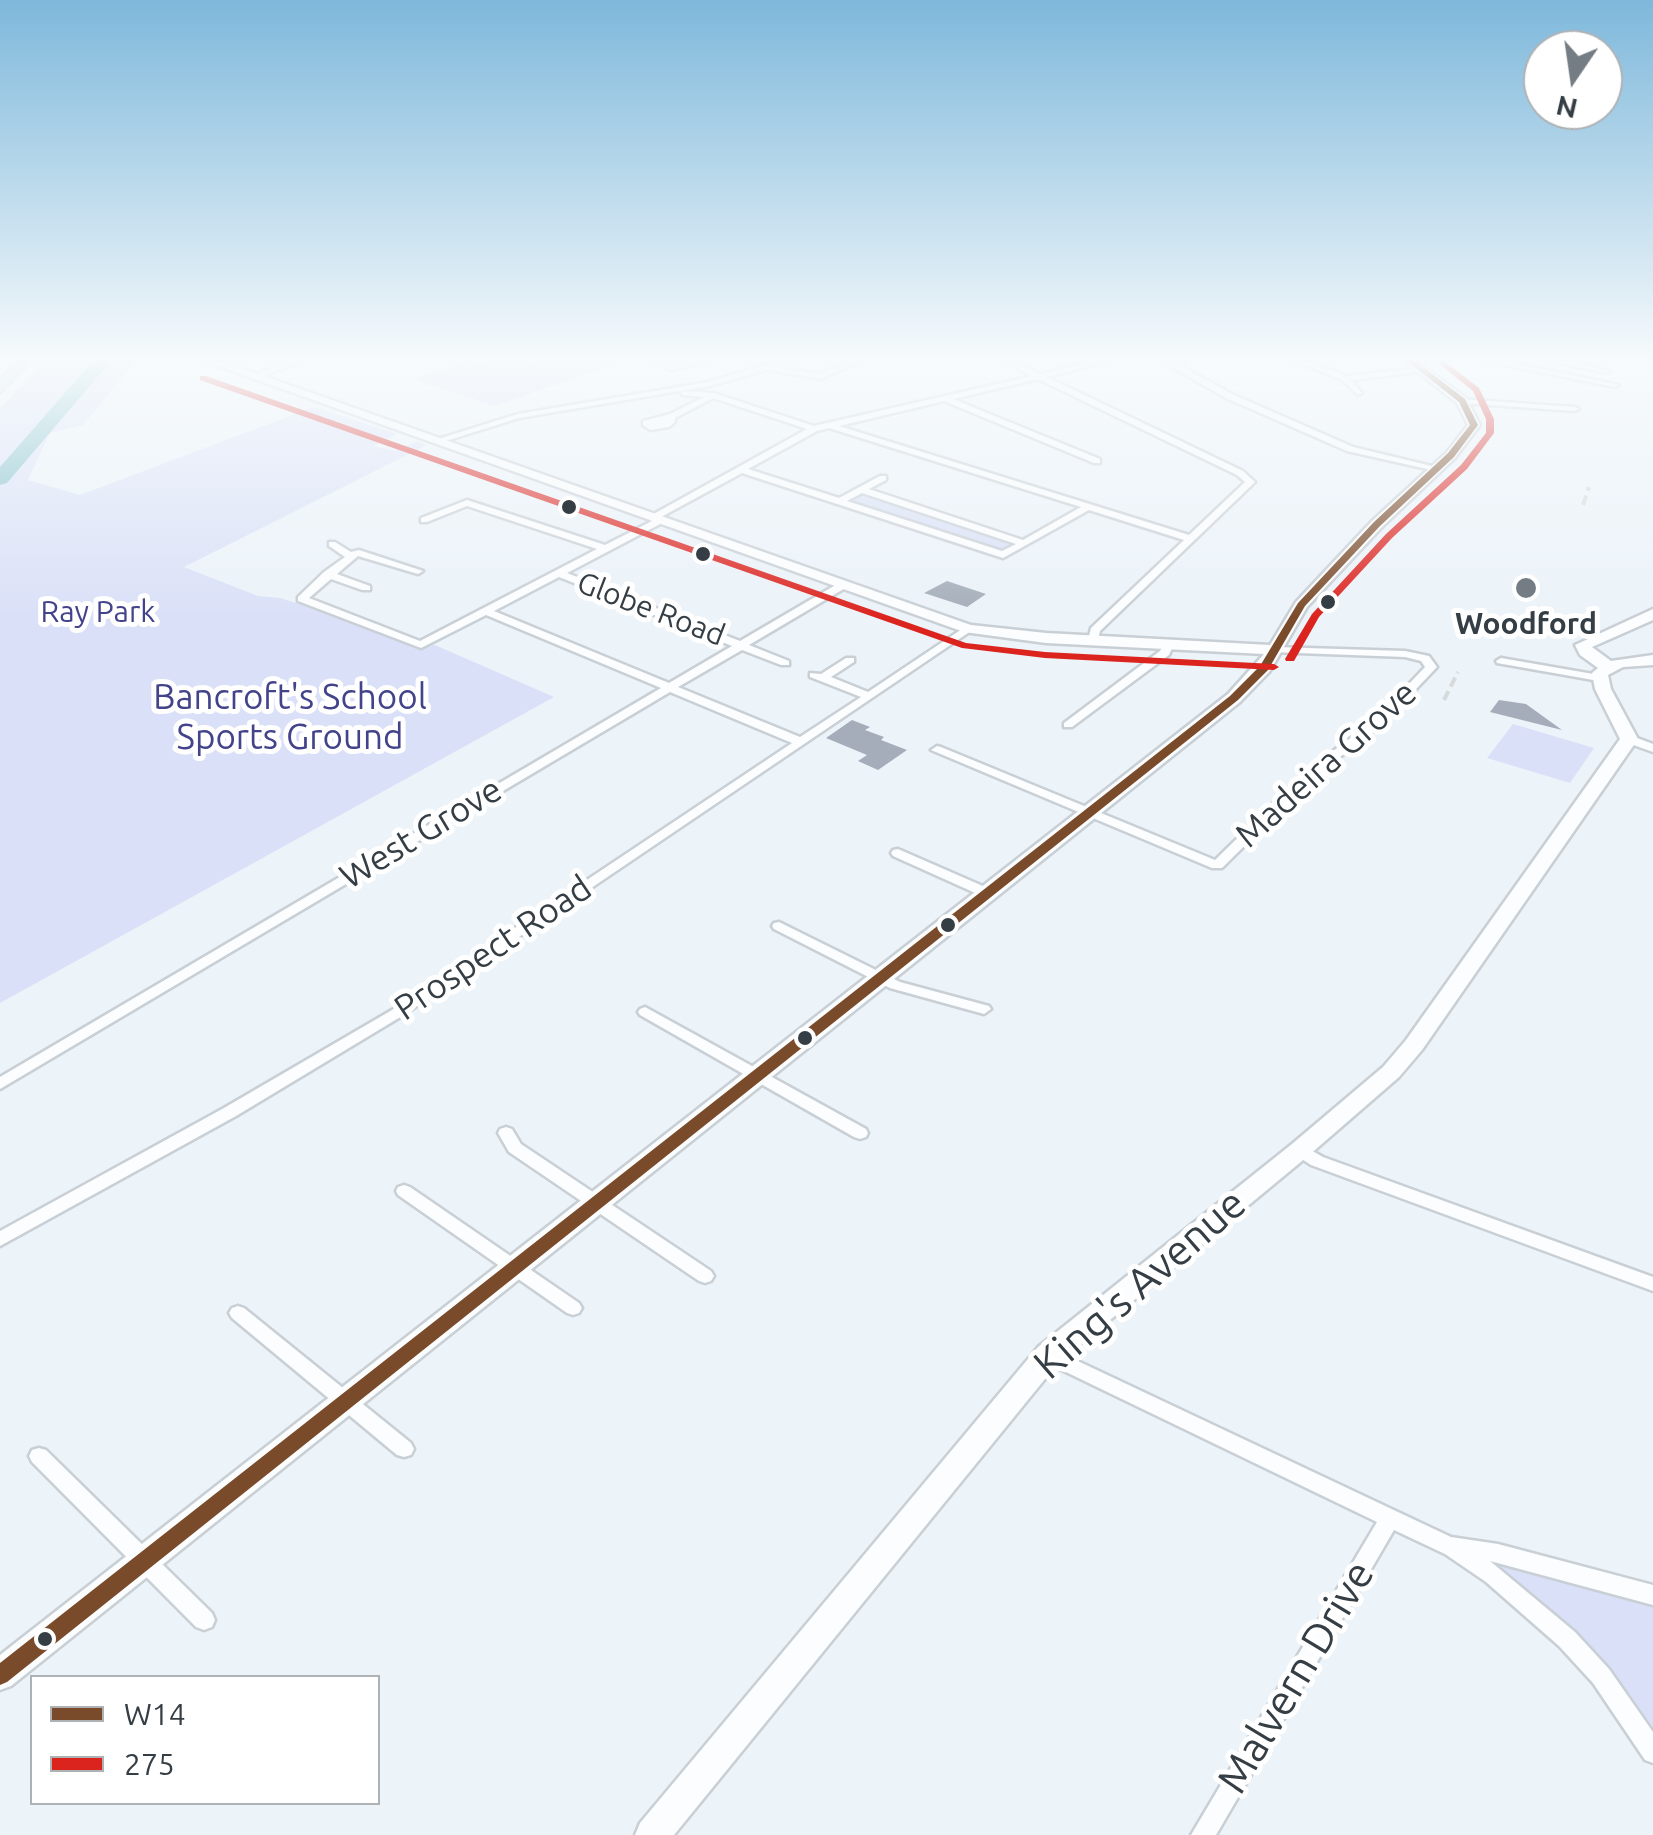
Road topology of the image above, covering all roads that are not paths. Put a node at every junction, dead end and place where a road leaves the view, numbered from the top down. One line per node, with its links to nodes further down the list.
1 (452, 447): 15 (street)
2 (781, 447): 10 (street)
3 (897, 447): 14 (street)
4 (1060, 447): 8 (street)
5 (1182, 447): 17 (street)
6 (1345, 447): 9 (street)
7 (1454, 447): 9 (street)
8 (1097, 462)
9 (1436, 468): 33 (street)
10 (740, 469): 13 (street); 15 (street)
11 (883, 478): 12 (street)
12 (862, 490): 13 (street); 18 (street)
13 (839, 502): 18 (street)
14 (1088, 507): 17 (street); 18 (street)
15 (657, 519): 20 (street); 25 (street)
16 (424, 520): 20 (street)
17 (1191, 539): 30 (street)
18 (1024, 543)
19 (332, 544): 21 (street)
20 (606, 549): 24 (street)
21 (350, 554): 22 (street); 23 (street)
22 (418, 571)
23 (328, 574): 26 (street); 27 (street)
24 (561, 574): 27 (street); 31 (street, Globe Road)
25 (843, 585): 29 (street); 31 (street, West Grove)
26 (366, 588)
27 (488, 612): 40 (street)
28 (1653, 614): 39 (street)
29 (969, 629): 30 (street); 41 (street, Prospect Road)
30 (1094, 640): 32 (street)
31 (740, 644): 38 (street, Globe Road); 40 (street, West Grove)
32 (1169, 644): 33 (street); 42 (street)
33 (1275, 650): 37 (street); 46 (street)
34 (850, 660): 41 (street)
35 (1651, 660): 39 (street)
36 (1501, 661): 39 (street)
37 (1429, 662): 46 (street, Madeira Grove)
38 (785, 664)
39 (1604, 672): 44 (street)
40 (666, 688): 43 (street); 54 (street, West Grove)
41 (867, 695): 43 (street, Prospect Road)
42 (1068, 725)
43 (798, 741): 60 (street, Prospect Road)
44 (1641, 744): 57 (street, King's Avenue)
45 (937, 750): 46 (street)
46 (1086, 812): 48 (street)
47 (898, 853): 48 (street)
48 (986, 892): 50 (street)
49 (779, 926): 50 (street)
50 (880, 976): 51 (street); 53 (street)
51 (984, 1009)
52 (645, 1012): 53 (street)
53 (756, 1074): 56 (street); 59 (street)
54 (0, 1084)
55 (506, 1133): 59 (street)
56 (860, 1133)
57 (1300, 1150): 63 (street); 66 (street, King's Avenue)
58 (404, 1192): 61 (street)
59 (596, 1202): 61 (street); 62 (street)
60 (0, 1240)
61 (514, 1267): 64 (street); 67 (street)
62 (704, 1276)
63 (1653, 1284)
64 (573, 1308)
65 (238, 1312): 67 (street)
66 (1048, 1354): 70 (street); 77 (street, King's Avenue)
67 (346, 1399): 68 (street); 72 (street)
68 (404, 1449)
69 (40, 1456): 72 (street)
70 (1389, 1520): 71 (street); 78 (street, Malvern Drive)
71 (1449, 1546): 73 (street); 76 (street)
72 (145, 1559): 74 (street); 75 (street)
73 (1653, 1595)
74 (204, 1620)
75 (0, 1675)
76 (1653, 1752)
77 (652, 1835)
78 (1203, 1835)

